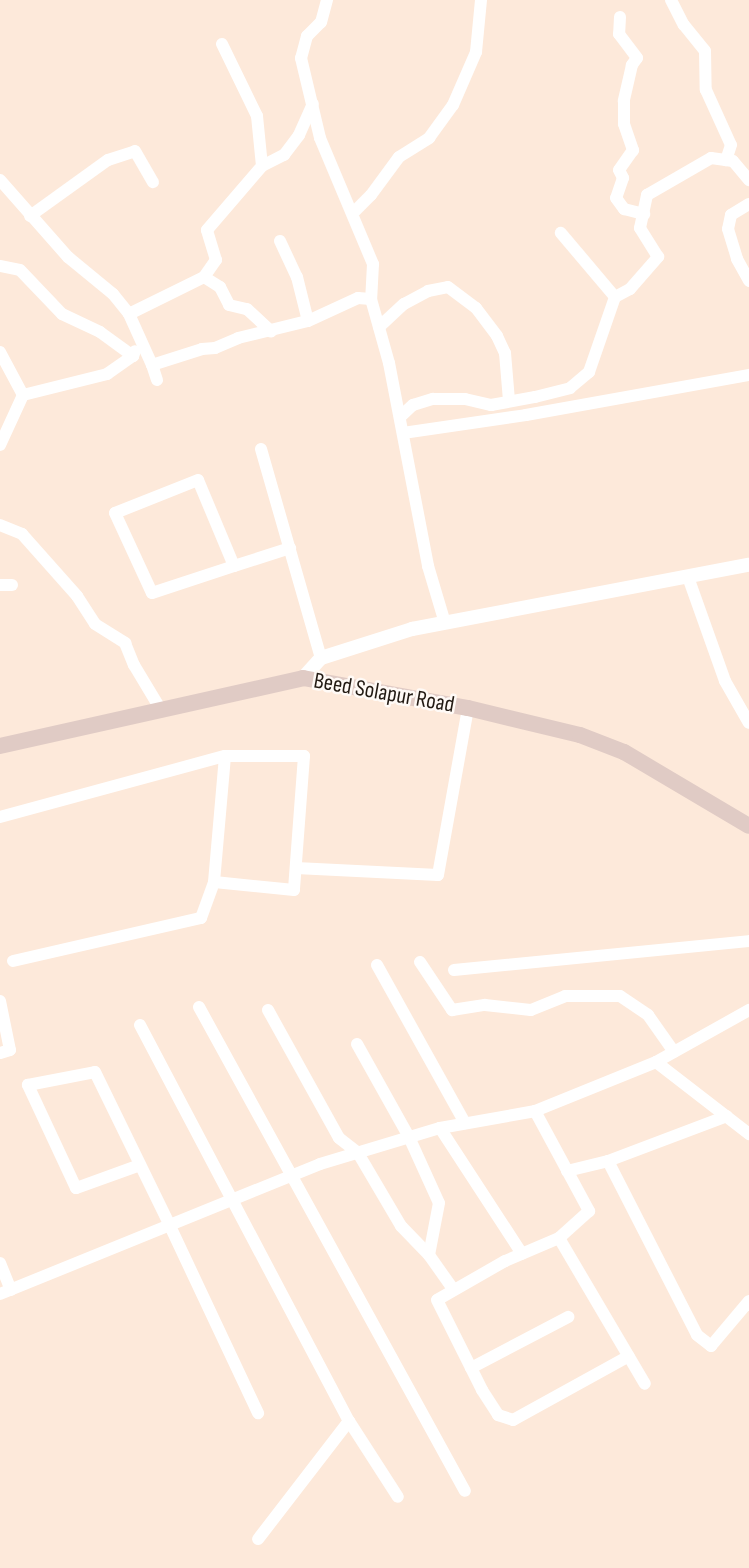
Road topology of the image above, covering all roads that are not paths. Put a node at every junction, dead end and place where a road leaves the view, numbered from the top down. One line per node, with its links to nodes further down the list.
1 (327, 0): 6 (street)
2 (481, 0): 13 (street)
3 (671, 0): 7 (street)
4 (620, 17): 14 (street)
5 (222, 44): 8 (street)
6 (313, 103): 8 (street); 13 (street)
7 (726, 160): 10 (street); 14 (street)
8 (262, 166): 19 (street)
9 (0, 180): 15 (street)
10 (749, 180)
11 (153, 182): 15 (street)
12 (749, 204): 20 (street)
13 (353, 214): 22 (street)
14 (644, 214): 21 (street)
15 (30, 216): 23 (street)
16 (561, 233): 21 (street)
17 (280, 242): 24 (street)
18 (1, 266): 29 (street)
19 (204, 277): 23 (street); 26 (street)
20 (749, 281)
21 (615, 297): 34 (street)
22 (371, 299): 24 (street); 25 (street)
23 (129, 314): 27 (street)
24 (308, 321): 26 (street)
25 (379, 327): 34 (street); 35 (street)
26 (271, 331): 30 (street)
27 (141, 338): 29 (street); 30 (street)
28 (0, 352): 33 (street)
29 (133, 356): 33 (street)
30 (152, 365): 32 (street)
31 (749, 375): 37 (street)
32 (157, 380)
33 (23, 395): 36 (street)
34 (509, 401): 35 (street)
35 (400, 417): 37 (street)
36 (5, 425): 38 (street)
37 (403, 433): 45 (street)
38 (0, 445)
39 (261, 449): 41 (street)
40 (0, 525): 49 (street)
41 (290, 548): 43 (street); 46 (street)
42 (749, 565): 44 (street)
43 (234, 566): 43 (street)
44 (688, 577): 45 (street); 50 (street)
45 (445, 623): 46 (street)
46 (321, 658): 47 (street)
47 (303, 678): 48 (main road, Beed Solapur Road); 49 (main road, Beed Solapur Road)
48 (468, 708): 54 (main road, Beed Solapur Road); 55 (street)
49 (161, 710): 51 (main road, Beed Solapur Road)
50 (749, 723)
51 (0, 746)
52 (225, 756): 53 (street); 55 (street); 56 (street)
53 (0, 817)
54 (749, 826)
55 (296, 868): 56 (street)
56 (215, 882): 58 (street)
57 (749, 941): 61 (street)
58 (13, 961)
59 (419, 962): 68 (street)
60 (377, 965): 73 (street)
61 (454, 970)
62 (0, 1001): 69 (street)
63 (199, 1007): 81 (street)
64 (268, 1010): 77 (street)
65 (749, 1010): 68 (street)
66 (141, 1025): 82 (street)
67 (357, 1044): 76 (street)
68 (674, 1052): 70 (street)
69 (0, 1054)
70 (656, 1062): 71 (street); 72 (street)
71 (535, 1111): 73 (street); 80 (street)
72 (727, 1116): 75 (street); 78 (street)
73 (465, 1123): 74 (street)
74 (439, 1128): 76 (street); 85 (street)
75 (749, 1134)
76 (409, 1137): 77 (street); 86 (street)
77 (358, 1153): 81 (street); 86 (street)
78 (608, 1161): 80 (street); 90 (street)
79 (140, 1165): 79 (street); 83 (street)
80 (567, 1171): 84 (street)
81 (291, 1175): 82 (street); 97 (street)
82 (233, 1197): 83 (street); 96 (street)
83 (170, 1226): 89 (street); 95 (street)
84 (559, 1238): 85 (street); 92 (street)
85 (522, 1254): 88 (street)
86 (429, 1255): 88 (street)
87 (0, 1263): 89 (street)
88 (453, 1289): 93 (street)
89 (6, 1292)
90 (749, 1301)
91 (568, 1317): 93 (street)
92 (629, 1356): 93 (street); 94 (street)
93 (471, 1368)
94 (645, 1384)
95 (258, 1413)
96 (349, 1421): 98 (street); 99 (street)
97 (465, 1491)
98 (398, 1497)
99 (258, 1539)

